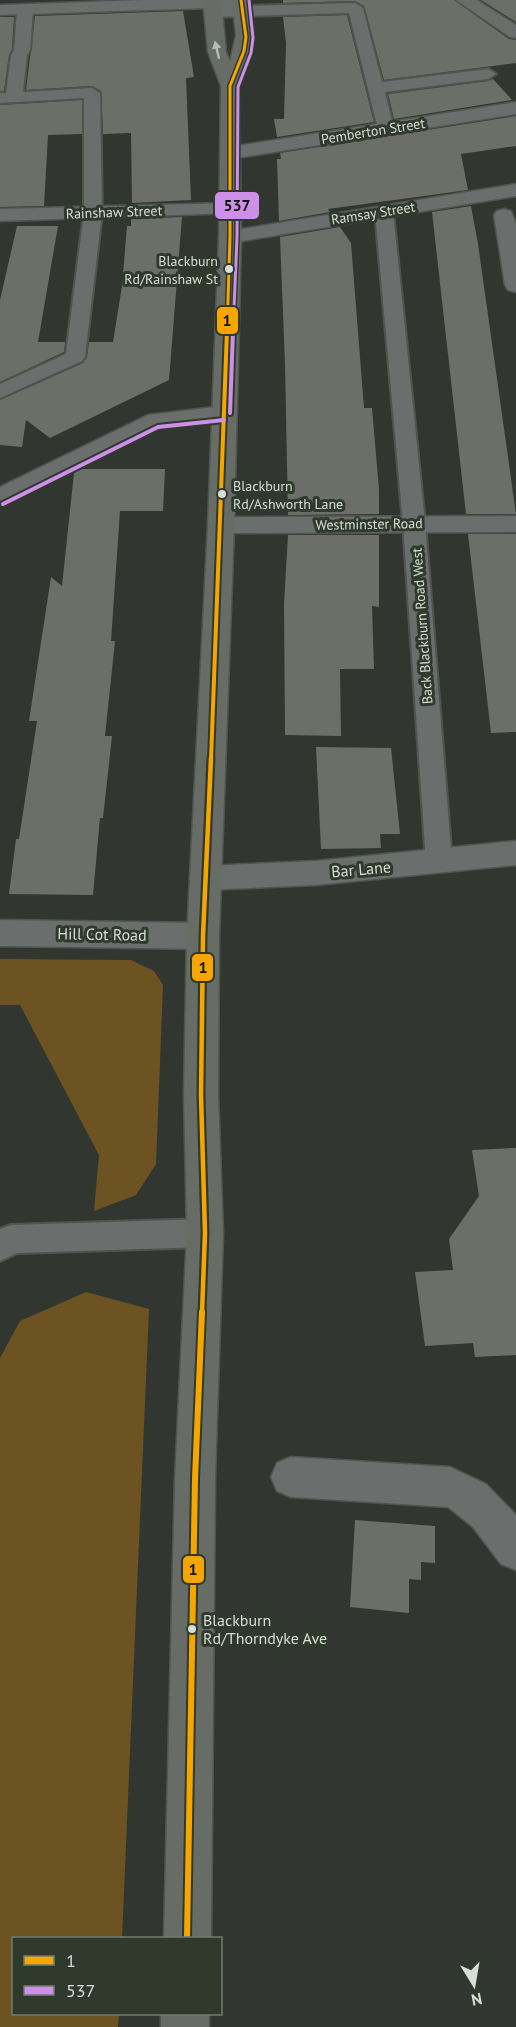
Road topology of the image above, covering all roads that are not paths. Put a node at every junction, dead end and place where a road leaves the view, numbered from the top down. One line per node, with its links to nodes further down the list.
1 (465, 0): 7 (main road)
2 (122, 4): 4 (street); 5 (street)
3 (242, 4): 4 (street); 11 (highway); 12 (lane)
4 (213, 5): 11 (highway, one-way to 4)
5 (33, 6): 6 (street); 8 (lane)
6 (0, 10)
7 (516, 33)
8 (19, 54): 9 (lane); 13 (lane)
9 (0, 55)
10 (488, 74): 12 (lane)
11 (230, 86): 16 (highway)
12 (375, 88): 15 (lane)
13 (7, 97): 21 (lane)
14 (513, 111): 15 (street, Pemberton Street)
15 (386, 129): 16 (street, Pemberton Street)
16 (230, 153): 19 (highway)
17 (516, 190): 18 (street, Ramsay Street)
18 (484, 195): 20 (street, Ramsay Street); 23 (street)
19 (229, 208): 21 (street, Rainshaw Street); 24 (highway)
20 (384, 212): 24 (street, Ramsay Street); 30 (lane, Back Blackburn Road West)
21 (93, 213): 22 (street, Rainshaw Street); 26 (lane)
22 (0, 215)
23 (510, 218): 25 (street)
24 (230, 237): 27 (highway)
25 (516, 285)
26 (0, 392)
27 (223, 413): 29 (street); 32 (highway)
28 (0, 468): 29 (street)
29 (11, 491)
30 (414, 524): 31 (street, Westminster Road); 32 (street, Westminster Road); 34 (lane, Back Blackburn Road West)
31 (516, 524)
32 (221, 525): 35 (highway)
33 (516, 853): 34 (street, Bar Lane)
34 (439, 862): 35 (street, Bar Lane)
35 (205, 878): 37 (highway)
36 (0, 933): 37 (street, Hill Cot Road)
37 (203, 936): 38 (highway)
38 (205, 1233): 39 (lane); 42 (highway)
39 (4, 1236)
40 (291, 1477): 41 (street)
41 (516, 1549)
42 (187, 1937)

